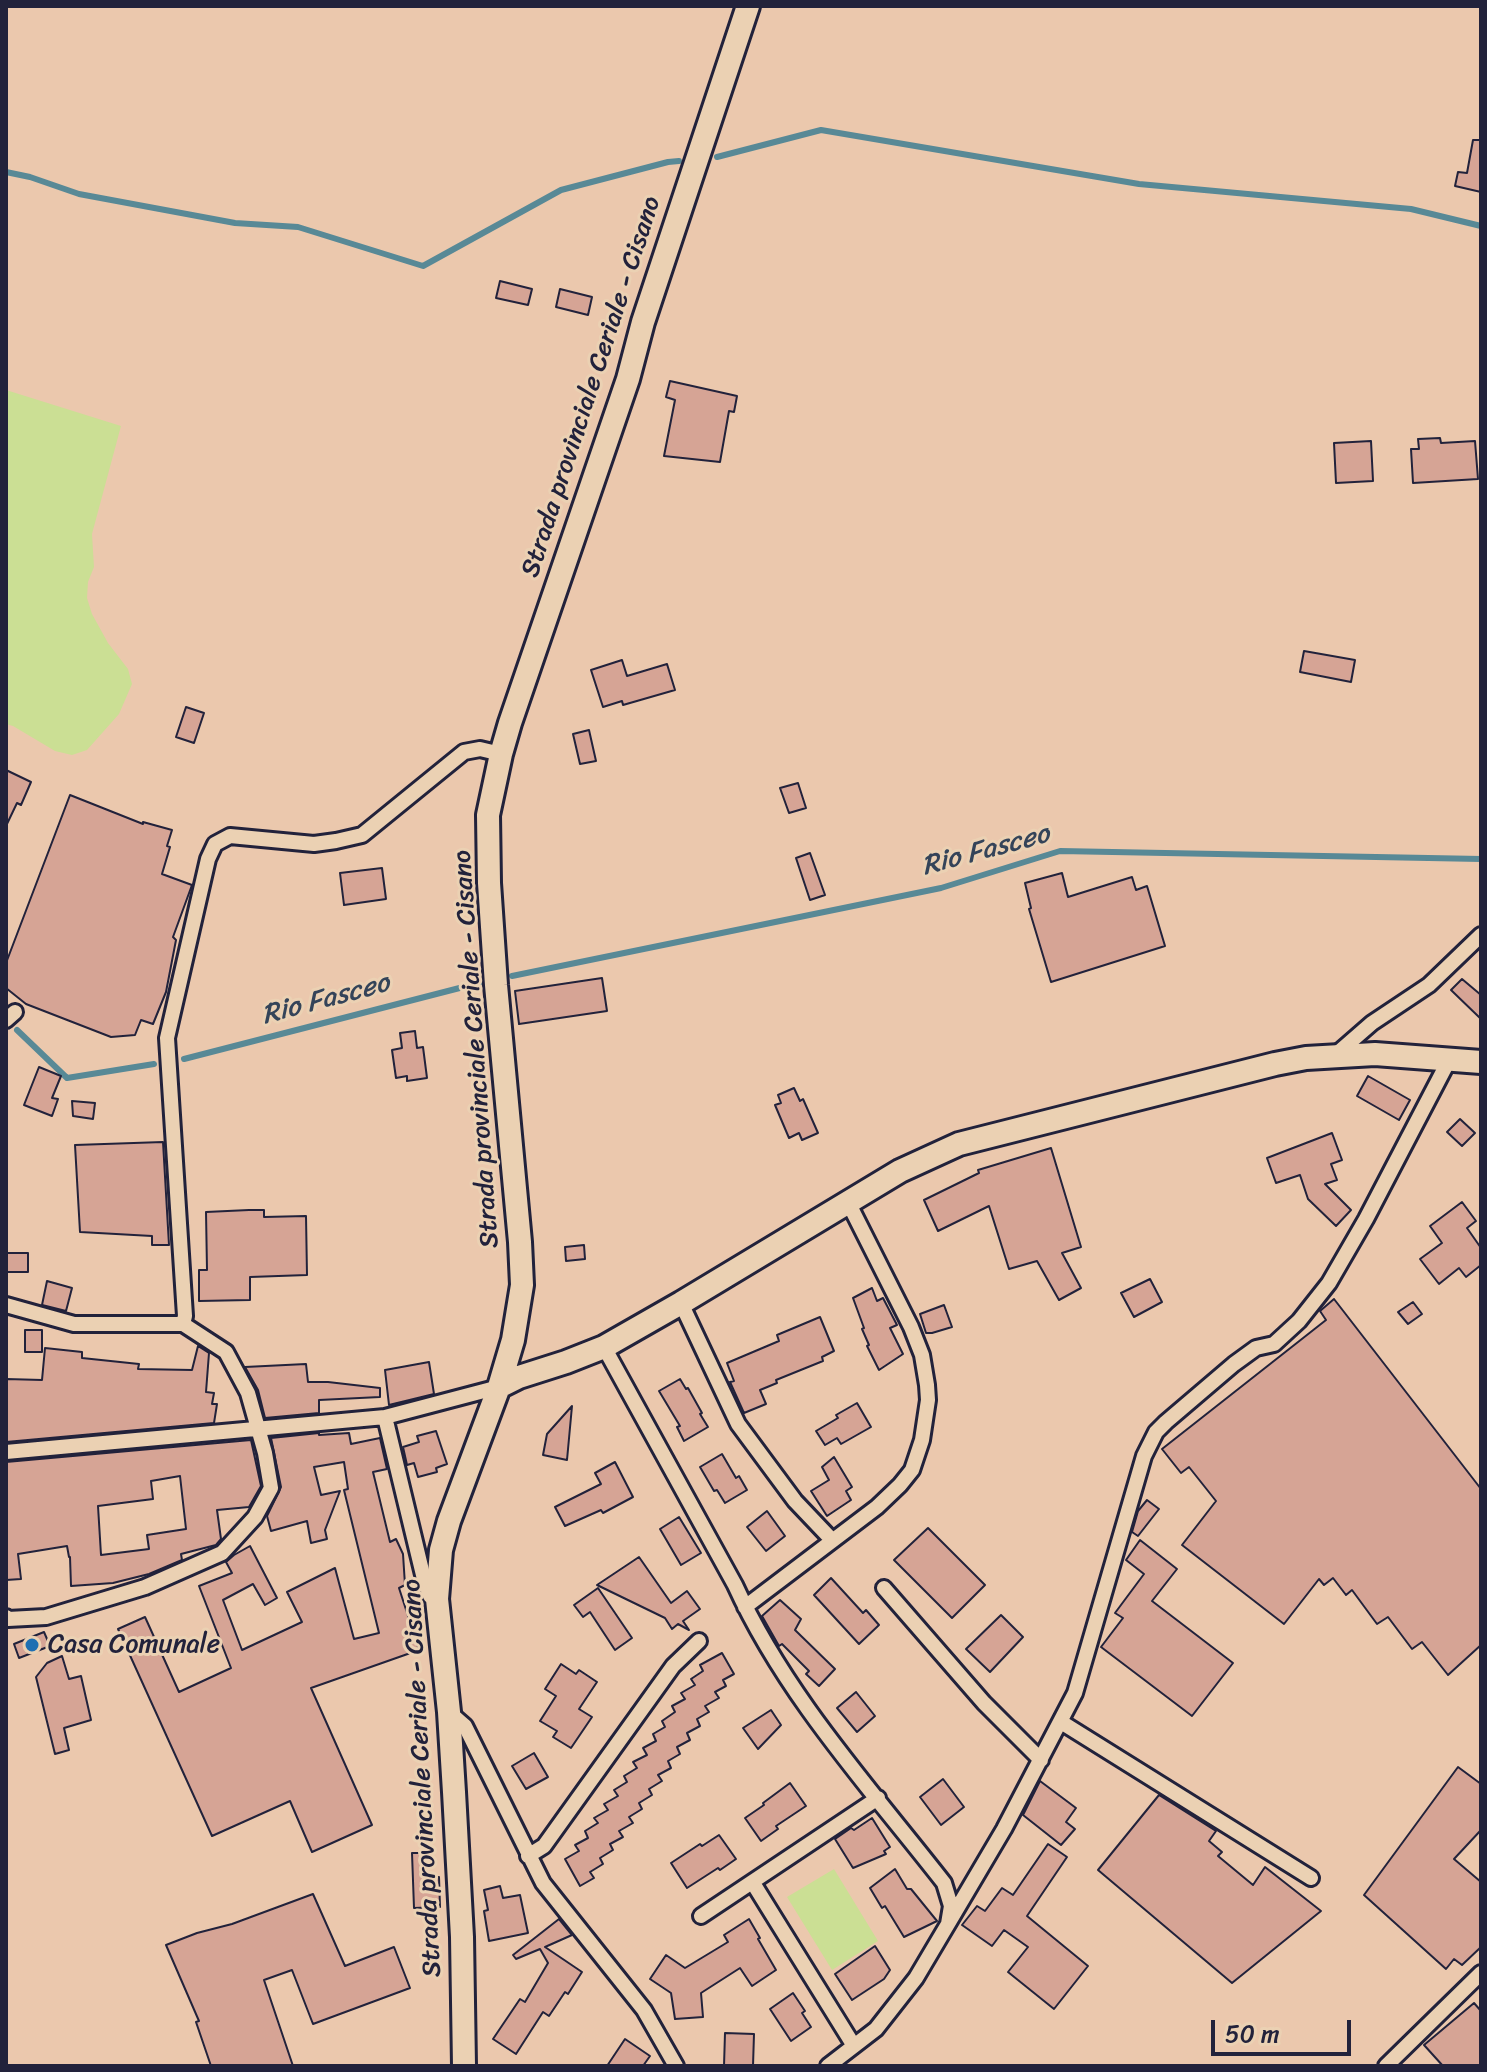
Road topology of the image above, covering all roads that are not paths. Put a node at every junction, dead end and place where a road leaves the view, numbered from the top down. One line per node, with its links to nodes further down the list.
1 (748, 6): 2 (main road, Strada provinciale Ceriale - Cisano)
2 (501, 754): 10 (street); 12 (main road, Strada provinciale Ceriale - Cisano)
3 (1481, 935): 4 (street)
4 (1333, 1057): 5 (main road); 7 (main road)
5 (1449, 1060): 6 (main road); 23 (street)
6 (1481, 1062)
7 (848, 1202): 8 (main road); 16 (street)
8 (681, 1303): 11 (main road); 16 (street)
9 (6, 1305): 10 (street)
10 (183, 1324): 14 (street)
11 (604, 1347): 12 (main road); 19 (street)
12 (499, 1387): 13 (street); 18 (main road, Strada provinciale Ceriale - Cisano)
13 (385, 1417): 14 (street); 18 (street)
14 (258, 1430): 15 (street); 20 (street)
15 (6, 1452)
16 (832, 1540): 19 (street)
17 (884, 1588): 24 (street)
18 (437, 1599): 22 (main road, Strada provinciale Ceriale - Cisano)
19 (745, 1607): 25 (street)
20 (6, 1617)
21 (699, 1641): 26 (street)
22 (449, 1712): 26 (street); 33 (main road, Strada provinciale Ceriale - Cisano)
23 (1061, 1722): 24 (street); 27 (street)
24 (1041, 1760): 30 (street)
25 (878, 1798): 28 (street); 30 (street)
26 (528, 1856): 34 (street)
27 (1311, 1878)
28 (753, 1883): 29 (street); 32 (street)
29 (701, 1916)
30 (948, 1924): 32 (street)
31 (1481, 1973): 36 (street)
32 (854, 2046): 35 (street)
33 (464, 2066)
34 (676, 2066)
35 (828, 2066)
36 (1386, 2066)

